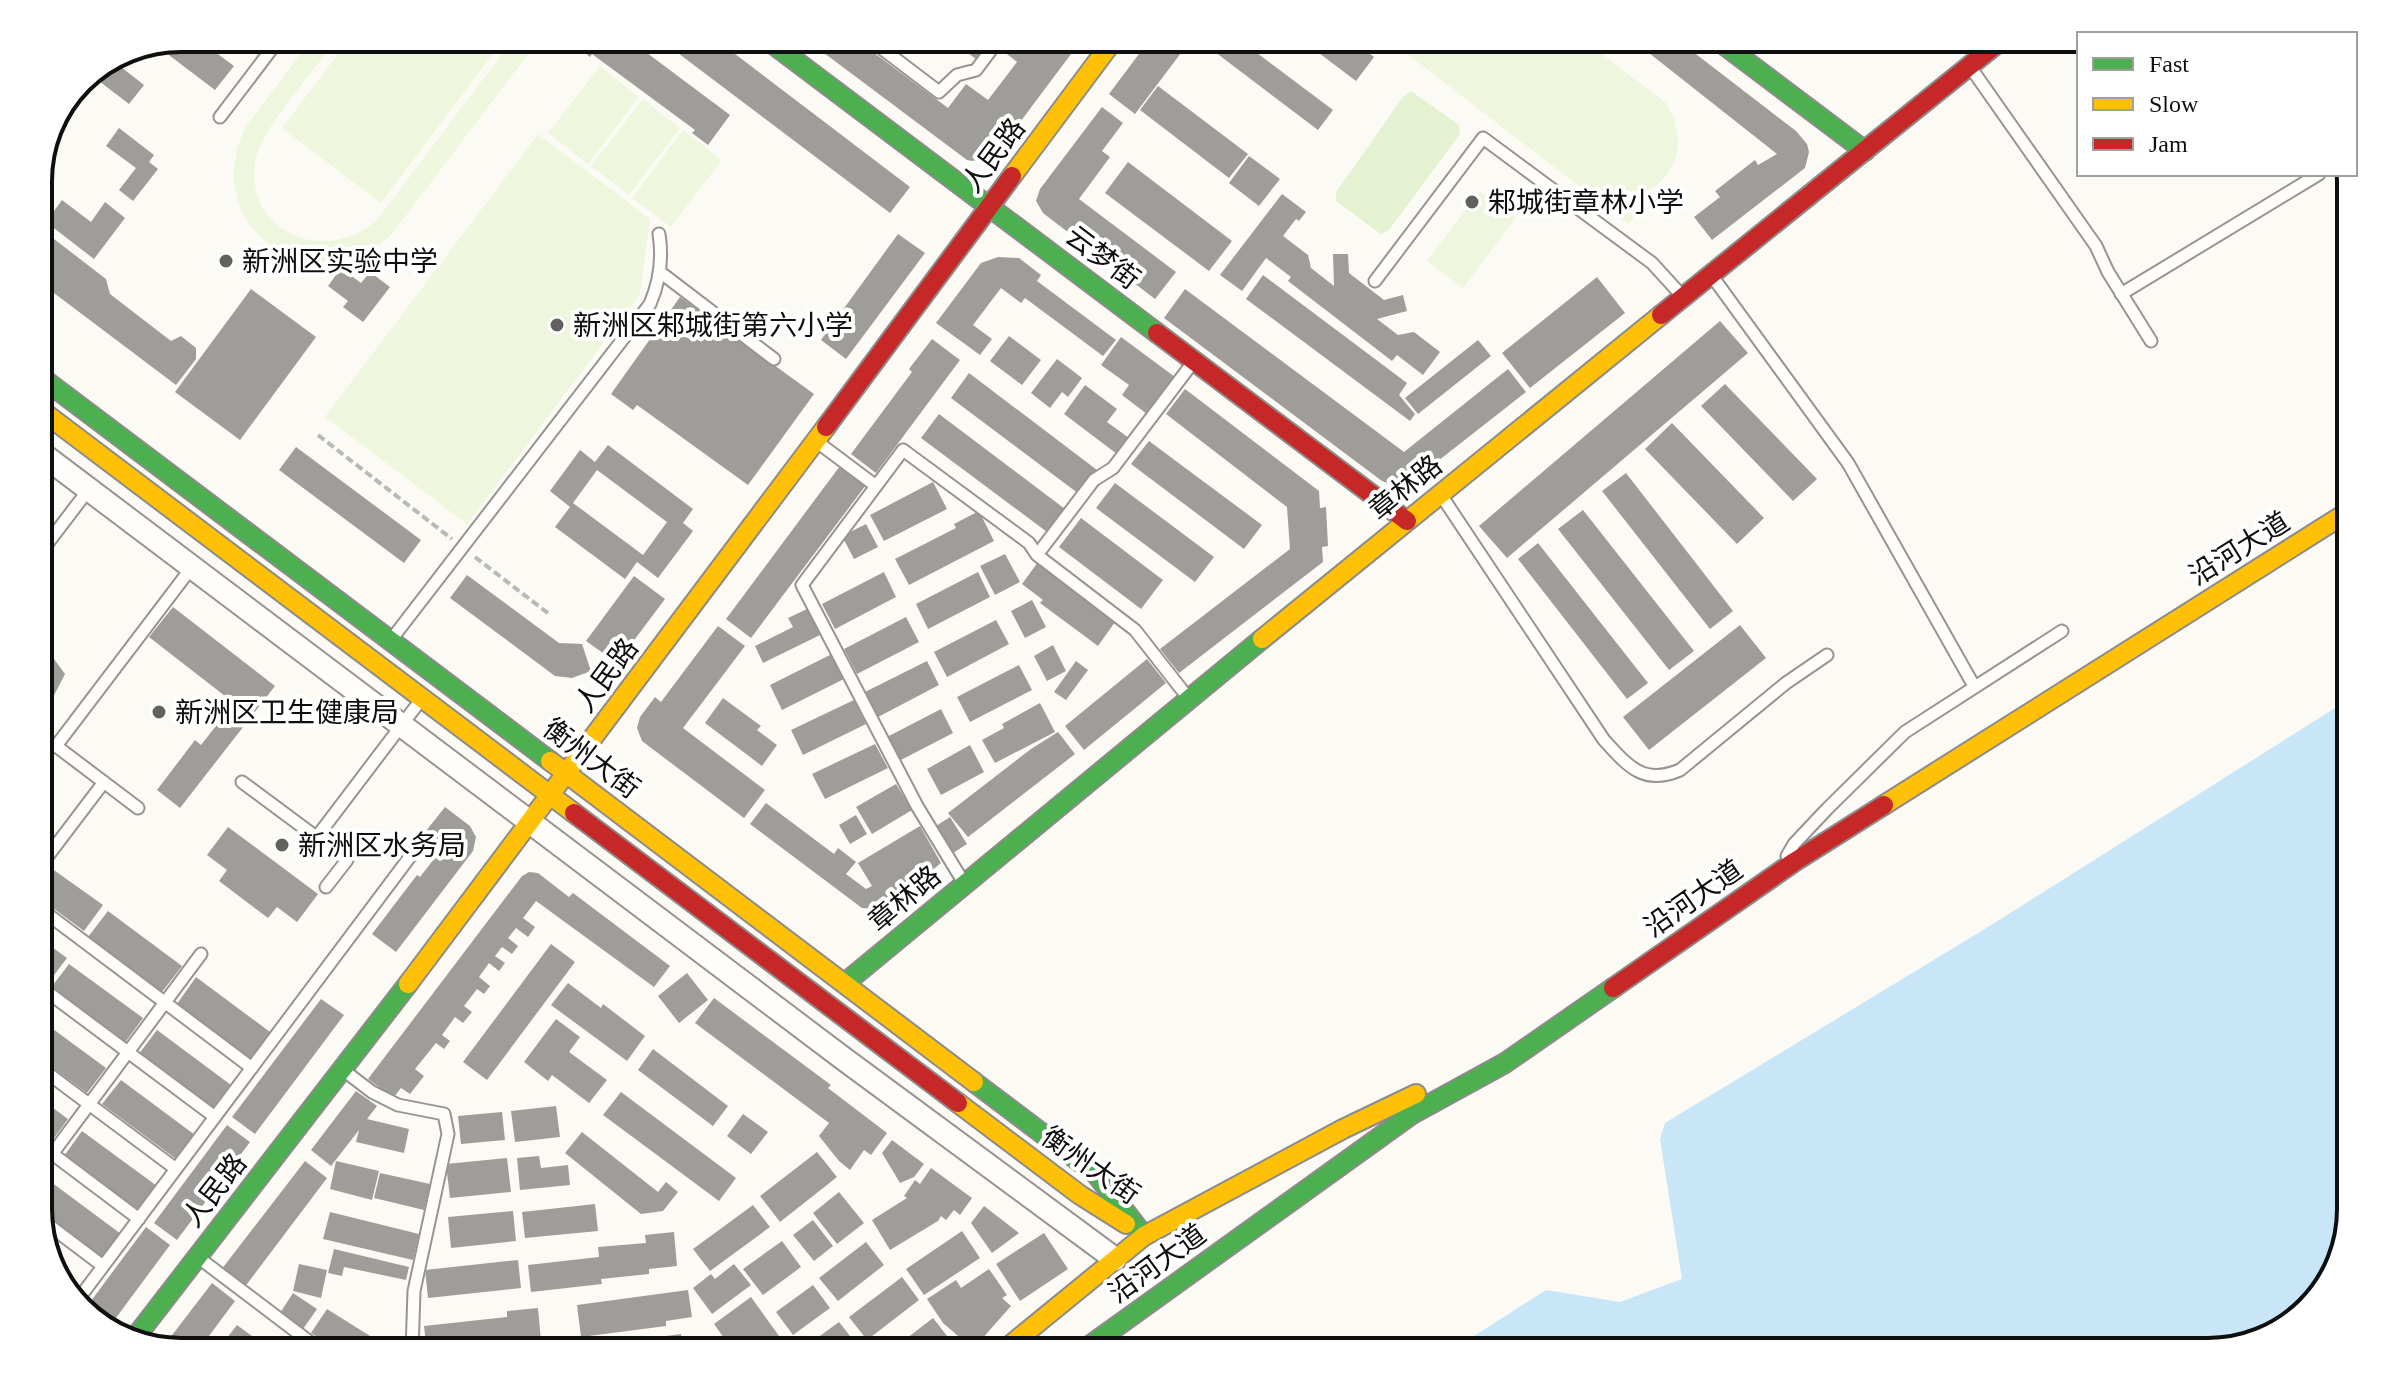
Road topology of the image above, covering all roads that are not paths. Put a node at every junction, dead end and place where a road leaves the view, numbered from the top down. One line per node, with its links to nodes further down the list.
1 (269, 52): 9 (lane)
2 (784, 52): 12 (main road, 云梦街)
3 (886, 52): 4 (lane)
4 (990, 52)
5 (1105, 52): 12 (main road, 人民路)
6 (1734, 52): 10 (main road)
7 (1986, 52): 8 (main road, 章林路)
8 (1969, 66): 10 (main road, 章林路); 17 (lane)
9 (220, 117)
10 (1865, 151): 15 (main road, 章林路)
11 (2316, 176): 17 (lane)
12 (990, 207): 21 (main road, 云梦街); 24 (main road, 人民路)
13 (659, 234): 14 (lane)
14 (660, 272): 20 (lane); 35 (lane)
15 (1711, 275): 18 (main road, 章林路); 37 (lane)
16 (1375, 281): 18 (lane)
17 (2121, 294): 19 (lane)
18 (1684, 297): 28 (main road, 章林路)
19 (2151, 341)
20 (774, 359)
21 (1195, 361): 30 (main road, 云梦街); 32 (lane)
22 (52, 386): 35 (main road, 衡州大街)
23 (52, 419): 38 (main road, 衡州大街)
24 (815, 440): 26 (lane); 41 (main road, 人民路)
25 (52, 462): 27 (street)
26 (876, 486): 32 (lane); 51 (lane)
27 (89, 489): 31 (lane); 33 (street)
28 (1440, 494): 30 (main road, 章林路); 36 (lane)
29 (2337, 519): 50 (main road, 沿河大道)
30 (1407, 521): 39 (main road, 章林路)
31 (52, 538)
32 (1037, 555): 39 (lane)
33 (192, 567): 40 (street); 42 (lane)
34 (2062, 631): 37 (lane)
35 (390, 640): 41 (main road, 衡州大街)
36 (1827, 655)
37 (1974, 686): 50 (lane)
38 (422, 697): 40 (lane); 44 (main road, 衡州大街)
39 (1189, 699): 51 (main road, 章林路)
40 (401, 725): 46 (street); 47 (lane)
41 (567, 774): 44 (main road, 人民路); 55 (main road, 衡州大街)
42 (104, 782): 45 (lane); 49 (lane)
43 (242, 782): 47 (lane)
44 (551, 795): 46 (main road, 人民路); 69 (main road, 衡州大街)
45 (138, 808)
46 (531, 823): 60 (main road, 人民路); 71 (street)
47 (316, 838): 52 (lane)
48 (418, 846): 59 (lane)
49 (52, 851)
50 (1776, 874): 62 (main road, 沿河大道)
51 (965, 884): 55 (main road, 章林路)
52 (326, 887)
53 (52, 917): 57 (lane)
54 (201, 954): 57 (lane)
55 (845, 983): 69 (main road, 衡州大街)
56 (52, 995): 58 (lane)
57 (165, 1002): 58 (lane); 59 (lane)
58 (128, 1052): 63 (lane); 64 (lane)
59 (252, 1068): 64 (lane)
60 (342, 1069): 70 (main road, 人民路); 76 (lane)
61 (52, 1076): 63 (lane)
62 (1471, 1081): 69 (main road); 78 (main road, 沿河大道)
63 (89, 1104): 65 (lane); 66 (lane)
64 (215, 1117): 66 (lane)
65 (53, 1153): 67 (lane)
66 (176, 1169): 67 (lane)
67 (139, 1219): 72 (lane)
68 (53, 1229): 72 (lane)
69 (1144, 1236): 71 (main road)
70 (197, 1257): 74 (main road, 人民路); 75 (lane)
71 (1115, 1259): 77 (main road)
72 (103, 1266): 73 (lane)
73 (83, 1293)
74 (140, 1331)
75 (304, 1338)
76 (412, 1338)
77 (1019, 1338)
78 (1100, 1338)

